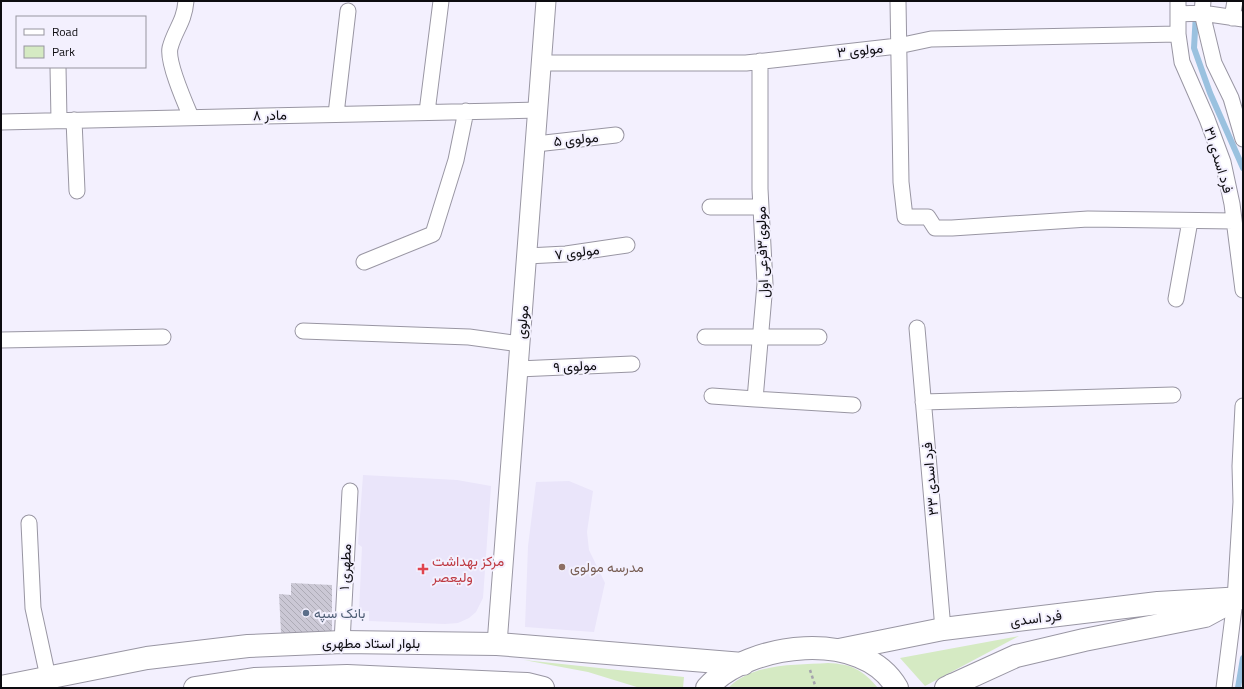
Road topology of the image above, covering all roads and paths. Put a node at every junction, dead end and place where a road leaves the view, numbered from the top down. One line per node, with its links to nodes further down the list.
1 (186, 1): 19 (street)
2 (441, 1): 17 (street)
3 (546, 1): 13 (street, مولوی)
4 (898, 1): 11 (street)
5 (1235, 1): 9 (street)
6 (1178, 7): 7 (street); 10 (street, فرد اسدی ۳۱)
7 (1203, 7): 9 (street); 24 (street, فرد اسدی ۳۱)
8 (348, 11): 18 (street)
9 (1238, 18)
10 (1178, 34): 11 (street, مولوی ۳); 30 (street, فرد اسدی ۳۱)
11 (898, 46): 12 (street, مولوی ۳); 29 (street)
12 (760, 61): 13 (street, مولوی ۳); 27 (street, مولوی۳فرعی اول)
13 (542, 63): 15 (street, مولوی)
14 (58, 68): 20 (street)
15 (539, 110): 16 (street, مادر ۸); 25 (street, مولوی)
16 (466, 111): 17 (street, مادر ۸); 33 (street)
17 (426, 112): 18 (street, مادر ۸)
18 (336, 114): 19 (street, مادر ۸)
19 (191, 117): 21 (street, مادر ۸)
20 (59, 120): 21 (street, مادر ۸); 22 (street, مادر ۸)
21 (74, 120): 26 (street)
22 (1, 122)
23 (616, 135): 25 (street, مولوی ۵)
24 (1243, 139)
25 (536, 144): 32 (street, مولوی)
26 (77, 190)
27 (761, 207): 28 (street); 40 (street, مولوی۳فرعی اول)
28 (710, 208)
29 (1190, 221): 30 (street); 35 (street)
30 (1234, 221): 34 (street, فرد اسدی ۳۱)
31 (627, 245): 32 (street, مولوی ۷)
32 (527, 256): 43 (street, مولوی)
33 (364, 262)
34 (1243, 290)
35 (1176, 299)
36 (916, 328): 49 (street, فرد اسدی ۳۳)
37 (303, 331): 43 (street)
38 (163, 337): 42 (street)
39 (705, 337): 40 (street)
40 (761, 337): 41 (street); 48 (street, مولوی۳فرعی اول)
41 (819, 338)
42 (1, 340)
43 (520, 344): 45 (street, مولوی)
44 (632, 364): 45 (street, مولوی ۹)
45 (518, 369): 57 (street, مولوی)
46 (1173, 395): 49 (street)
47 (712, 396): 48 (street)
48 (755, 399): 50 (street)
49 (923, 402): 55 (street, فرد اسدی ۳۳)
50 (853, 405)
51 (1243, 406): 54 (street)
52 (350, 491): 56 (street, مطهری ۱)
53 (29, 523): 61 (street)
54 (1239, 599): 55 (main road, فرد اسدی); 64 (main road); 70 (street)
55 (943, 629): 58 (main road, فرد اسدی)
56 (342, 642): 57 (main road, بلوار استاد مطهری); 61 (main road, بلوار استاد مطهری)
57 (497, 644): 59 (main road, بلوار استاد مطهری)
58 (839, 650): 59 (main road); 69 (main road)
59 (743, 664): 67 (main road)
60 (808, 664): 68 (path)
61 (48, 677): 63 (main road, بلوار استاد مطهری)
62 (280, 683): 65 (main road); 66 (main road)
63 (1, 687)
64 (949, 687)
65 (195, 688)
66 (544, 688)
67 (707, 688)
68 (816, 688)
69 (898, 688)
70 (1224, 688)

